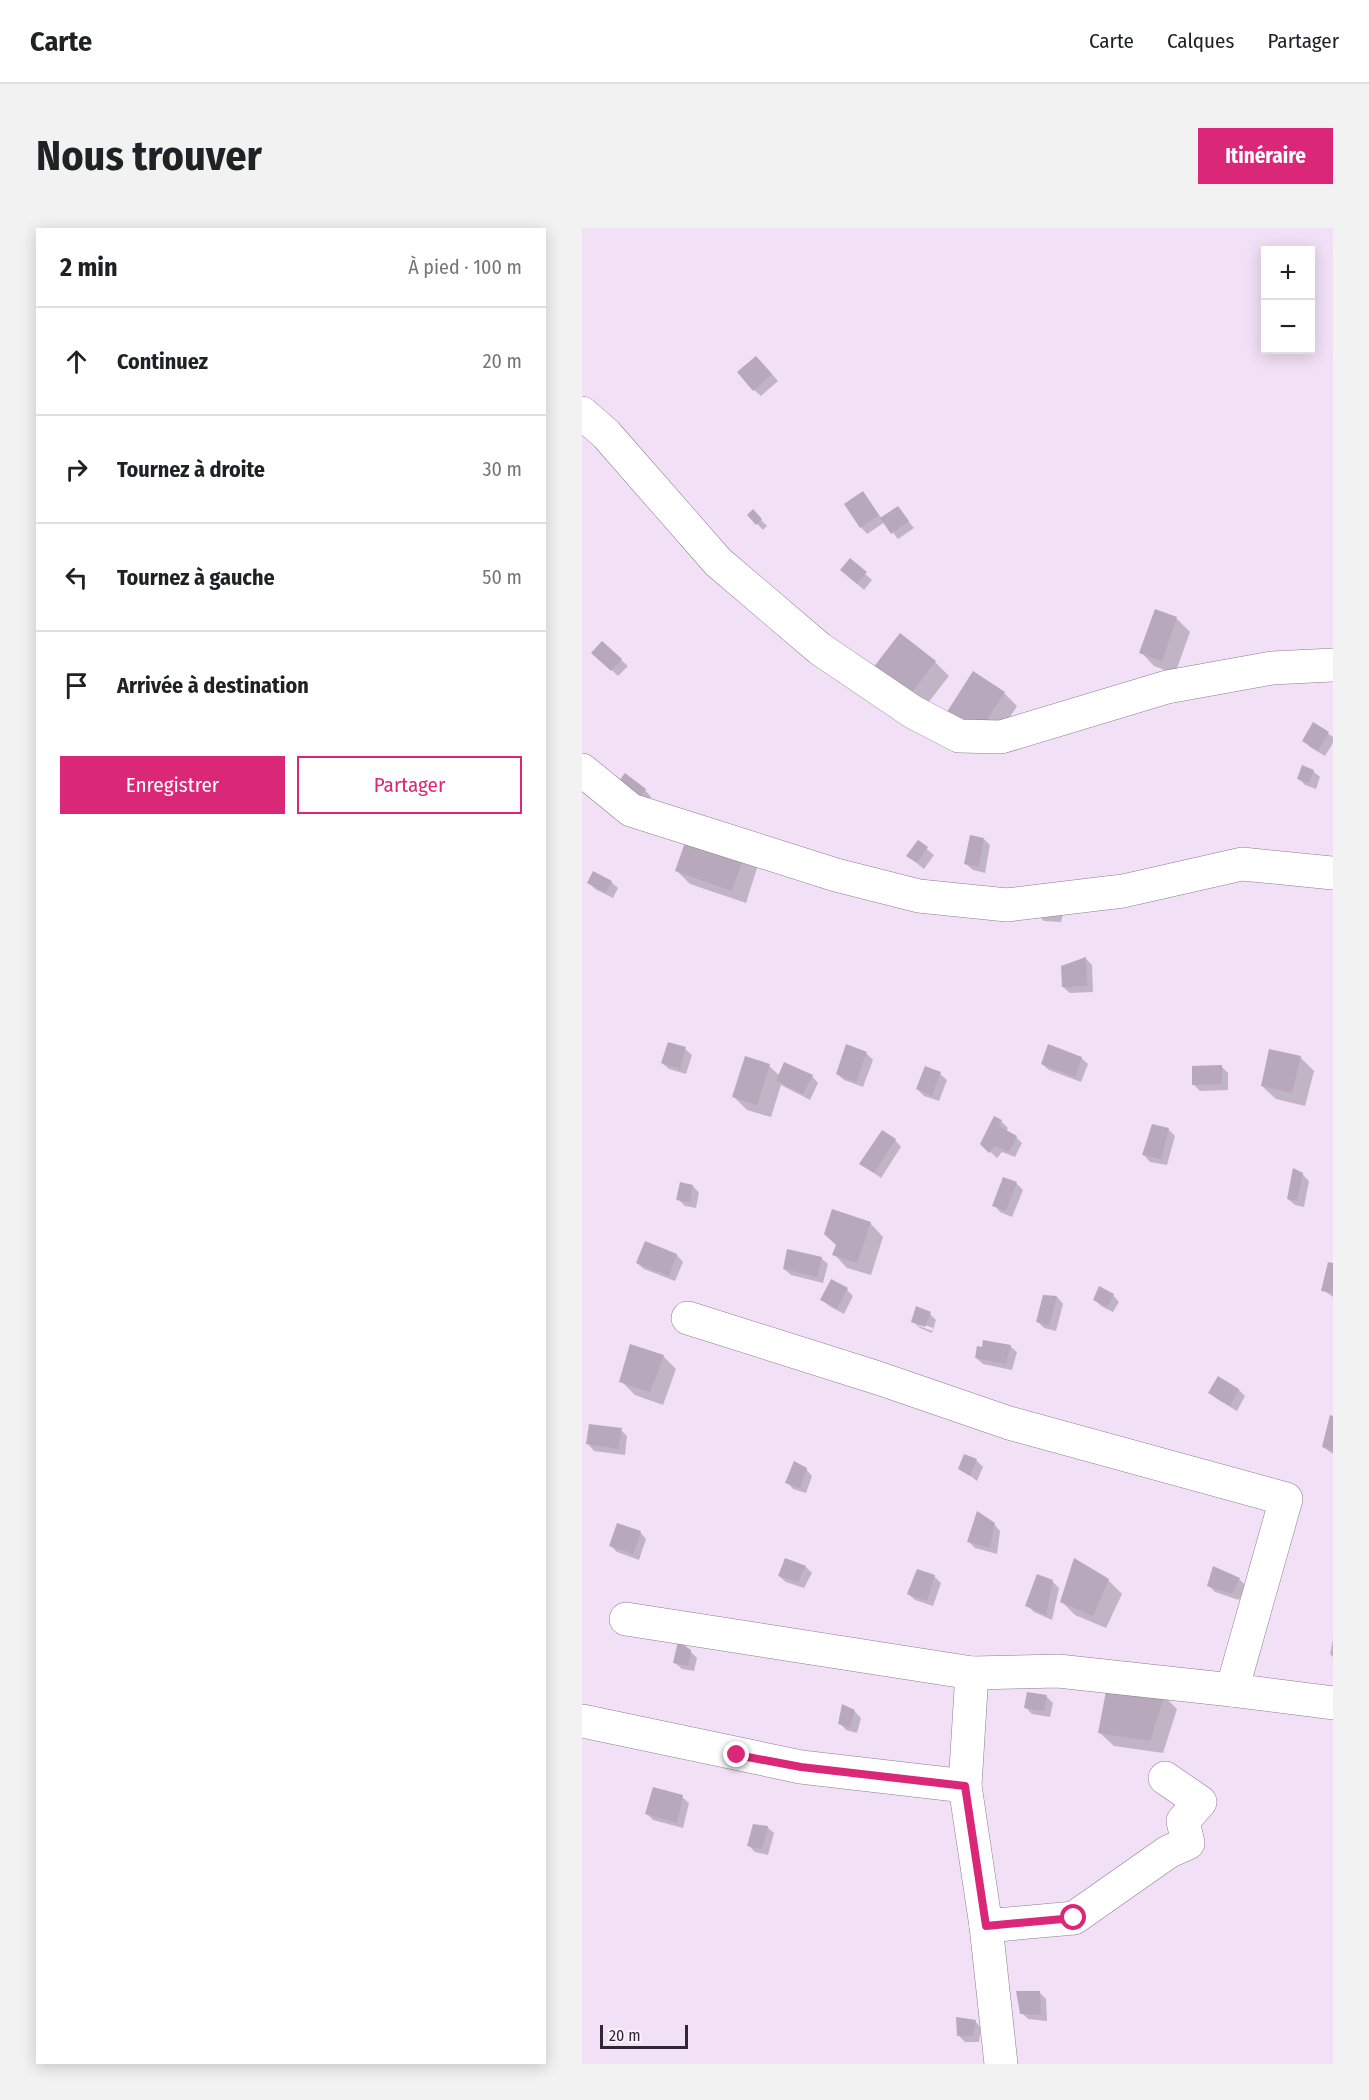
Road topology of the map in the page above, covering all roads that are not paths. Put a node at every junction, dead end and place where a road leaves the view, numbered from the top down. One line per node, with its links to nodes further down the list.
1 (582, 413): 2 (street)
2 (1333, 665)
3 (582, 770): 4 (street)
4 (1333, 873)
5 (688, 1318): 8 (street)
6 (626, 1619): 7 (street)
7 (972, 1673): 8 (street); 12 (street)
8 (1232, 1690): 9 (street)
9 (1333, 1703)
10 (582, 1721): 12 (street)
11 (1165, 1778): 13 (street)
12 (965, 1786): 13 (street)
13 (986, 1926): 14 (street)
14 (1001, 2064)

